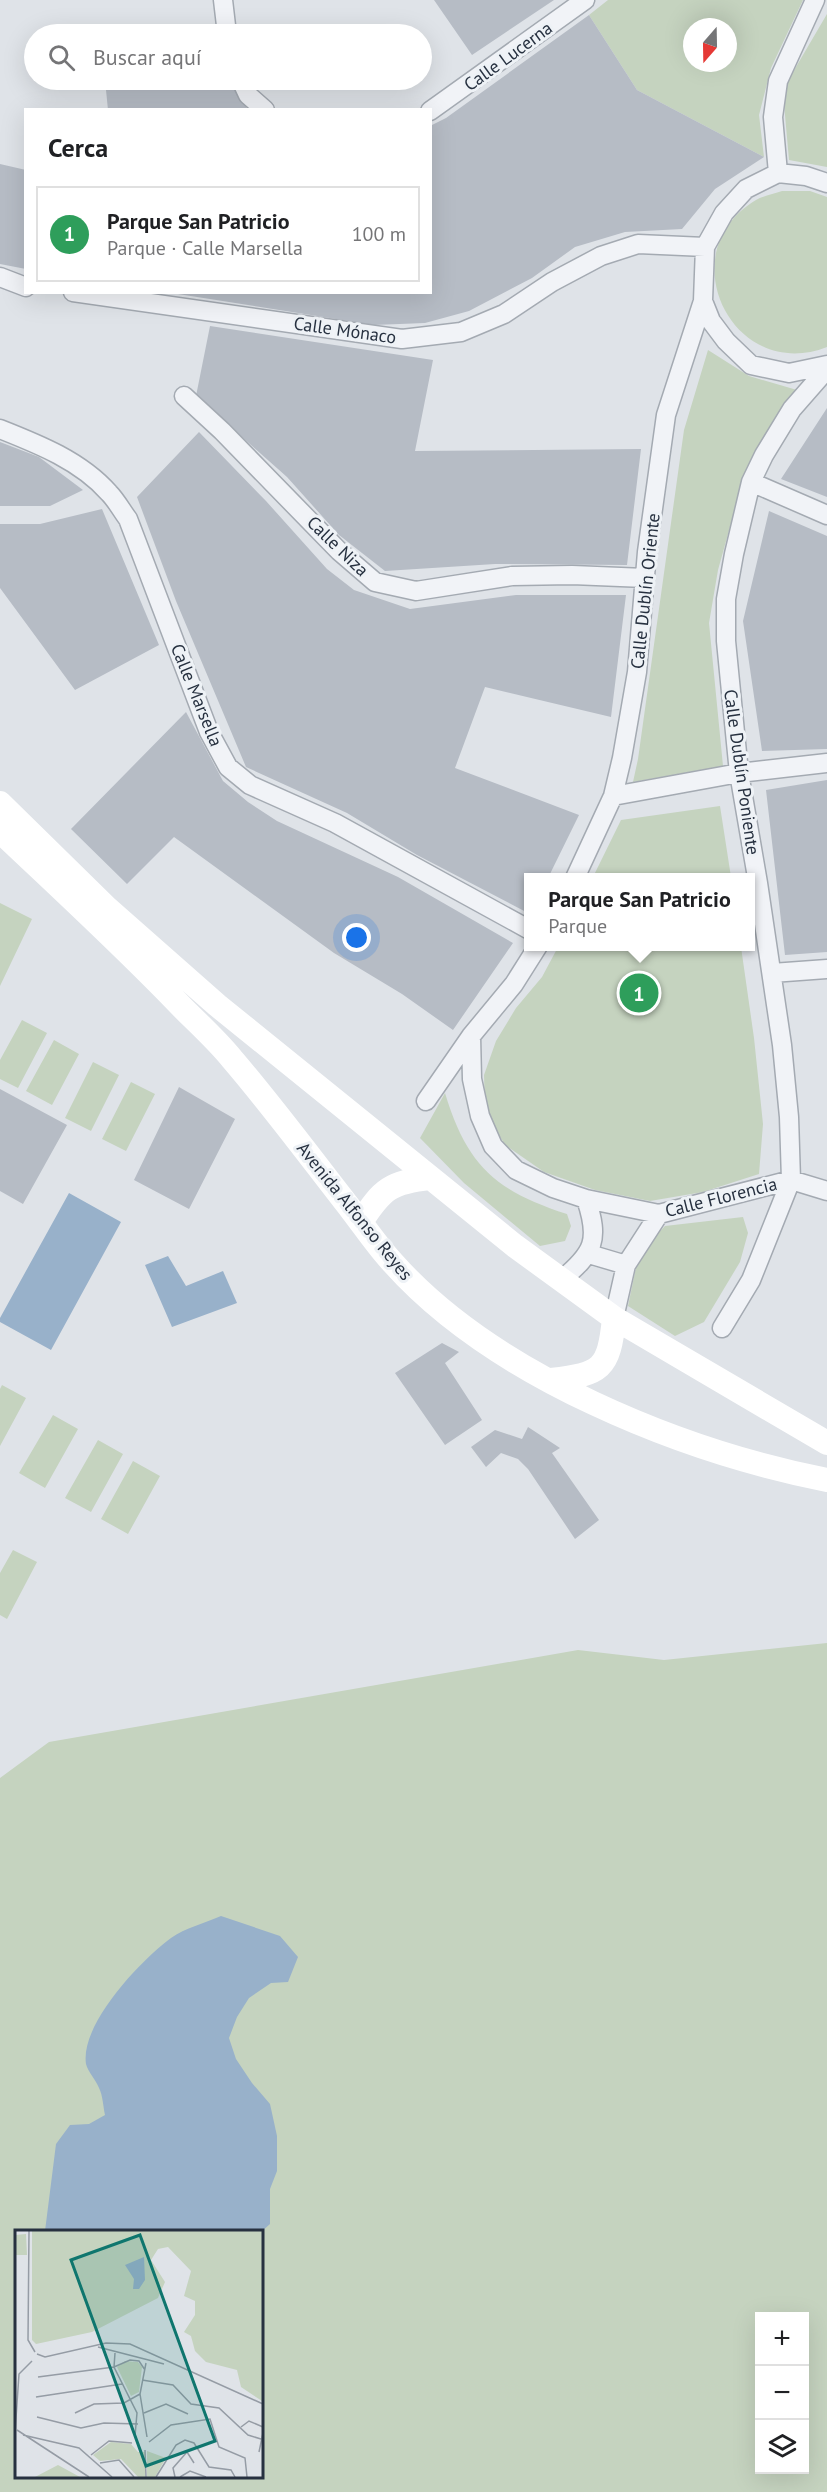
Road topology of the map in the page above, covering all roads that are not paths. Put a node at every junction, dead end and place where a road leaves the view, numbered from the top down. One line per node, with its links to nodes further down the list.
1 (224, 0): 4 (street)
2 (585, 0): 7 (street, Calle Lucerna)
3 (815, 0): 8 (street)
4 (226, 24)
5 (246, 90): 6 (street)
6 (263, 108)
7 (432, 110)
8 (778, 173): 9 (street); 10 (street, Calle Dublín Oriente)
9 (827, 183)
10 (705, 247): 13 (street, Calle Mónaco); 14 (street, Calle Dublín Oriente)
11 (0, 277): 12 (street)
12 (24, 286)
13 (87, 294)
14 (703, 301): 15 (street, Calle Dublín Oriente); 20 (street, Calle Dublín Oriente)
15 (827, 367): 18 (street, Calle Dublín Poniente)
16 (184, 396): 20 (street, Calle Niza)
17 (0, 429): 27 (street, Calle Marsella)
18 (751, 482): 19 (street); 22 (street, Calle Dublín Poniente)
19 (827, 515)
20 (645, 578): 23 (street, Calle Dublín Oriente)
21 (827, 764): 22 (street)
22 (739, 773): 23 (street); 30 (street, Calle Dublín Poniente)
23 (613, 796): 26 (street, Calle Dublín Oriente)
24 (0, 803): 33 (main road)
25 (0, 831): 38 (main road, Avenida Alfonso Reyes)
26 (577, 873)
27 (524, 927)
28 (535, 951): 31 (street)
29 (827, 969): 30 (street)
30 (772, 973): 34 (street, Calle Dublín Poniente)
31 (471, 1036): 32 (street); 36 (street, Calle Florencia)
32 (426, 1101)
33 (430, 1178): 38 (main road); 41 (main road)
34 (791, 1180): 35 (street, Calle Florencia); 37 (street, Calle Florencia); 43 (street, Calle Dublín Poniente)
35 (827, 1191)
36 (586, 1199): 37 (street, Calle Florencia); 39 (street)
37 (659, 1214): 40 (street)
38 (361, 1222): 44 (main road, Avenida Alfonso Reyes)
39 (589, 1254): 40 (street); 41 (street)
40 (626, 1265): 42 (street)
41 (561, 1280): 42 (main road)
42 (614, 1318): 44 (main road); 45 (main road)
43 (722, 1328)
44 (551, 1380): 46 (main road, Avenida Alfonso Reyes)
45 (827, 1443)
46 (827, 1480)

